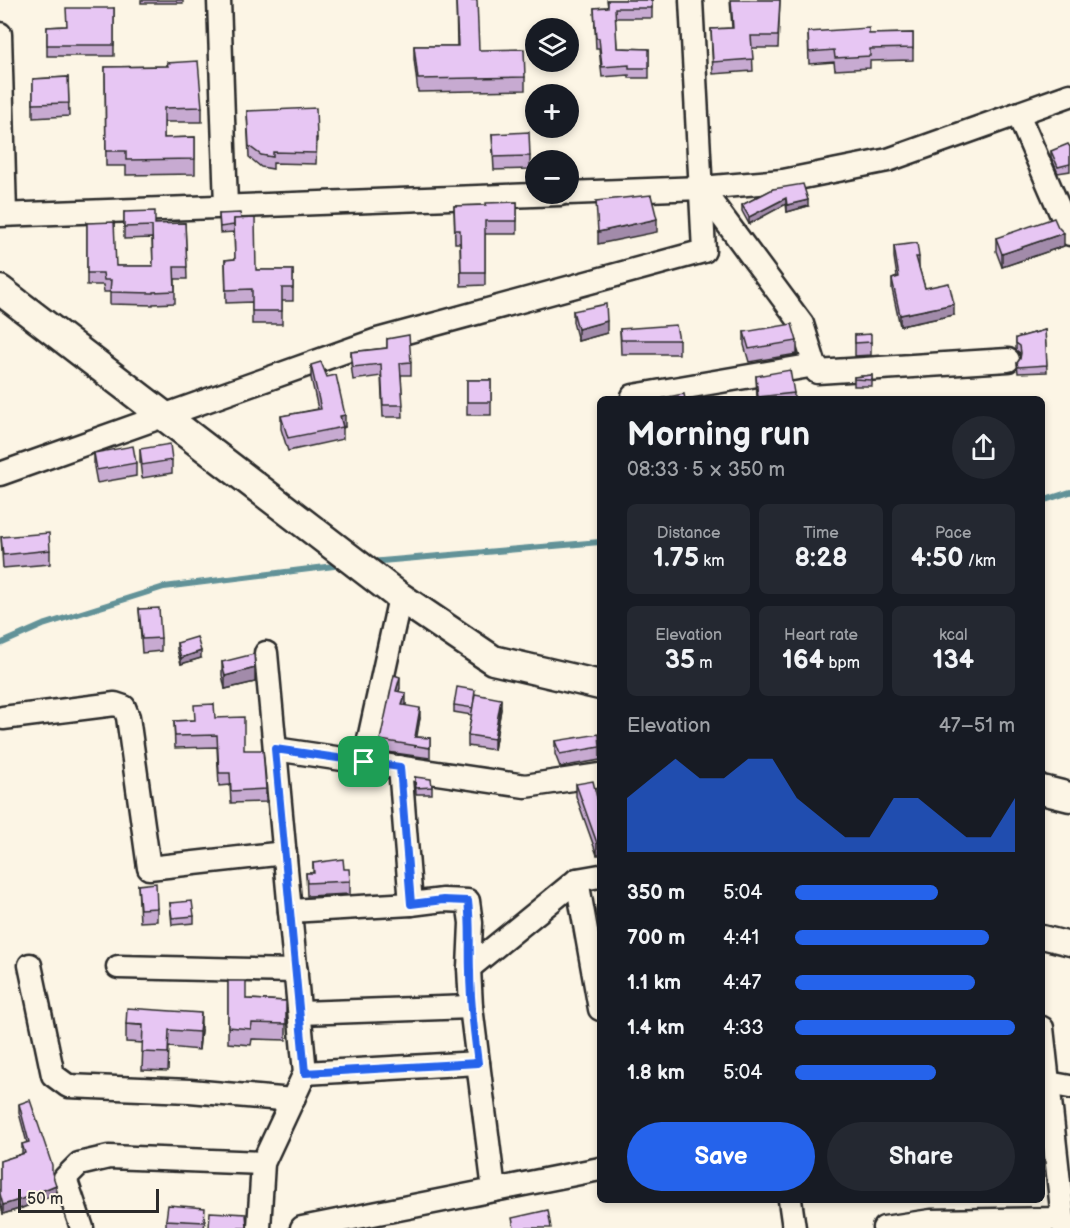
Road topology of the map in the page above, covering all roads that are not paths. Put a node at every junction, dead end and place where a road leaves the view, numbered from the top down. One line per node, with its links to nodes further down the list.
1 (219, 0): 9 (street)
2 (691, 0): 6 (street)
3 (0, 34): 10 (street)
4 (1070, 95): 5 (street)
5 (1018, 114): 6 (street); 11 (street)
6 (701, 188): 7 (street); 14 (street); 16 (street)
7 (579, 193)
8 (525, 195): 9 (street)
9 (226, 206): 10 (street)
10 (3, 215)
11 (1070, 234)
12 (0, 290): 16 (street)
13 (1008, 360): 14 (street)
14 (815, 365): 15 (street)
15 (633, 396)
16 (164, 415): 17 (street); 18 (street)
17 (0, 474)
18 (400, 597): 20 (street); 23 (street)
19 (266, 653): 22 (street)
20 (597, 684)
21 (3, 718): 28 (street)
22 (275, 749): 23 (street); 28 (street)
23 (364, 762): 24 (street)
24 (400, 767): 25 (street); 31 (street)
25 (597, 775)
26 (1045, 791): 27 (street)
27 (1070, 797)
28 (285, 853): 32 (street)
29 (597, 877): 30 (street)
30 (577, 880): 37 (street); 39 (street)
31 (411, 904): 32 (street); 37 (street)
32 (290, 911): 38 (street)
33 (1045, 938): 34 (street)
34 (1070, 944)
35 (30, 965): 46 (street)
36 (118, 967): 38 (street)
37 (470, 968): 40 (street)
38 (296, 970): 41 (street)
39 (597, 992)
40 (471, 1007): 41 (street); 43 (street)
41 (300, 1013): 44 (street)
42 (1045, 1038): 45 (street)
43 (478, 1063): 44 (street); 49 (street)
44 (305, 1073): 46 (street)
45 (1059, 1085): 52 (street)
46 (292, 1100): 47 (street)
47 (263, 1163): 53 (street); 54 (street)
48 (597, 1170): 49 (street)
49 (494, 1190): 55 (street)
50 (790, 1203): 56 (street)
51 (931, 1216): 52 (street); 57 (street)
52 (1063, 1224)
53 (82, 1228)
54 (259, 1228)
55 (302, 1228)
56 (794, 1228)
57 (884, 1228)

